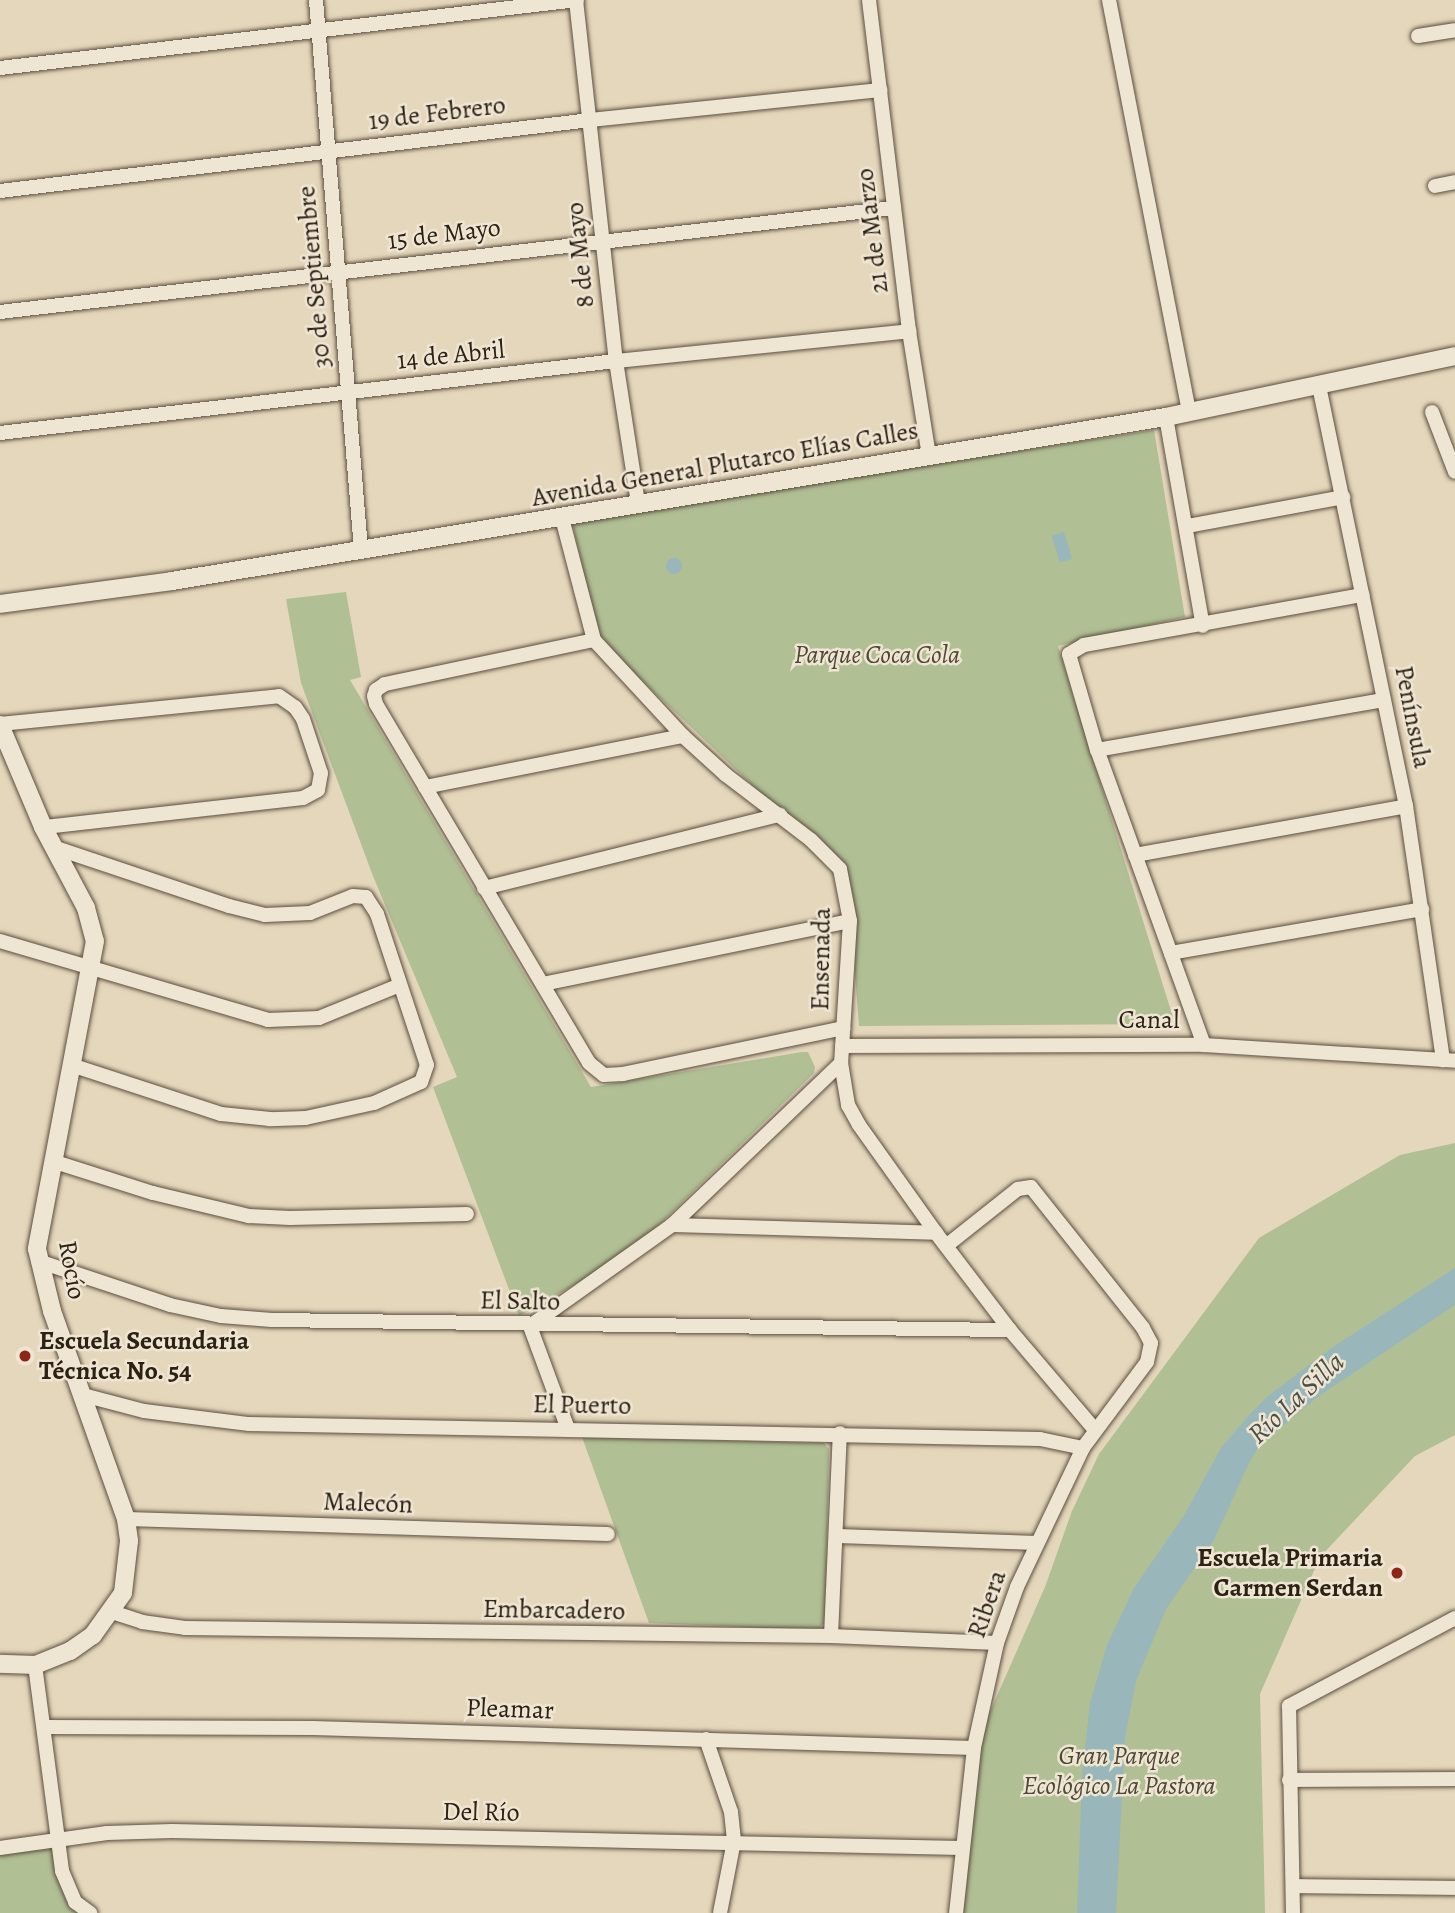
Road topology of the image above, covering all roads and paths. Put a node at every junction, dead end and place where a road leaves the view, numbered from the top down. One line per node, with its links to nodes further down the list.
1 (316, 0): 5 (street, 30 de Septiembre)
2 (576, 0): 5 (street); 10 (street, 8 de Mayo)
3 (869, 0): 9 (street, 21 de Marzo)
4 (1109, 0): 24 (street)
5 (318, 30): 8 (street); 11 (street, 30 de Septiembre)
6 (1455, 30): 7 (street)
7 (1418, 36)
8 (0, 68)
9 (880, 90): 10 (street, 19 de Febrero); 15 (street, 21 de Marzo)
10 (590, 120): 11 (street, 19 de Febrero); 16 (street, 8 de Mayo)
11 (328, 150): 14 (street, 19 de Febrero); 17 (street, 30 de Septiembre)
12 (1455, 183): 13 (street)
13 (1435, 186)
14 (0, 191)
15 (894, 208): 16 (street, 15 de Mayo); 19 (street, 21 de Marzo)
16 (604, 239): 17 (street, 15 de Mayo); 21 (street, 8 de Mayo)
17 (337, 271): 18 (street, 15 de Mayo); 23 (street, 30 de Septiembre)
18 (0, 312)
19 (909, 331): 21 (street, 14 de Abril); 28 (street, 21 de Marzo)
20 (1455, 356): 22 (street, Avenida General Plutarco Elías Calles)
21 (615, 361): 23 (street, 14 de Abril); 31 (street, 8 de Mayo)
22 (1320, 386): 24 (street, Avenida General Plutarco Elías Calles); 30 (street, Península)
23 (348, 391): 27 (street, 14 de Abril); 34 (street, 30 de Septiembre)
24 (1189, 412): 26 (street, Avenida General Plutarco Elías Calles)
25 (1432, 412): 29 (street)
26 (1166, 417): 28 (street, Avenida General Plutarco Elías Calles); 33 (street)
27 (0, 433)
28 (929, 456): 31 (street, Avenida General Plutarco Elías Calles)
29 (1455, 472)
30 (1343, 498): 33 (street); 35 (street, Península)
31 (638, 503): 32 (street, Avenida General Plutarco Elías Calles)
32 (562, 518): 34 (street, Avenida General Plutarco Elías Calles); 38 (street, Ensenada)
33 (1187, 526): 37 (street)
34 (361, 550): 36 (street, Avenida General Plutarco Elías Calles)
35 (1363, 595): 37 (street); 39 (street, Península)
36 (0, 604)
37 (1203, 626): 42 (street)
38 (594, 640): 41 (street, Ensenada); 43 (street)
39 (1384, 700): 42 (street); 44 (street, Península)
40 (0, 725): 46 (street, Rocío); 46 (street)
41 (683, 736): 43 (street); 45 (street, Ensenada)
42 (1097, 750): 48 (street)
43 (425, 787): 49 (street)
44 (1406, 806): 48 (street); 50 (street, Península)
45 (780, 815): 49 (street); 51 (street, Ensenada)
46 (43, 827): 47 (street, Rocío)
47 (53, 847): 54 (street, Rocío); 56 (street)
48 (1135, 855): 53 (street)
49 (484, 888): 55 (street)
50 (1422, 909): 53 (street); 60 (street, Península)
51 (850, 921): 55 (street); 57 (street, Ensenada)
52 (0, 941): 54 (street)
53 (1171, 953): 58 (street)
54 (91, 968): 56 (street); 62 (street, Rocío)
55 (543, 984): 57 (street)
56 (400, 985): 62 (street)
57 (843, 1028): 59 (street, Ensenada)
58 (1204, 1045): 59 (street, Canal); 60 (street, Canal)
59 (842, 1046): 61 (street, Ensenada)
60 (1449, 1060)
61 (841, 1063): 65 (street); 66 (street, Ensenada)
62 (71, 1065): 63 (street, Rocío)
63 (52, 1161): 64 (street); 68 (street, Rocío)
64 (467, 1214)
65 (671, 1226): 66 (street); 69 (street)
66 (936, 1233): 67 (street, Ensenada)
67 (946, 1245): 70 (street, Ensenada); 73 (street, Ribera)
68 (38, 1261): 69 (street, El Salto); 71 (street, Rocío)
69 (530, 1326): 70 (street, El Salto); 72 (street)
70 (1010, 1330): 73 (street, Ensenada)
71 (83, 1395): 72 (street, El Puerto); 76 (street, Rocío)
72 (568, 1429): 74 (street, El Puerto)
73 (1094, 1430): 75 (street, Ribera)
74 (840, 1433): 75 (street, El Puerto); 78 (street)
75 (1083, 1448): 79 (street, Ribera)
76 (126, 1519): 77 (street, Malecón); 80 (street, Rocío)
77 (608, 1534)
78 (838, 1536): 79 (street); 82 (street)
79 (1037, 1543): 83 (street, Ribera)
80 (113, 1612): 82 (street, Embarcadero); 84 (street, Rocío)
81 (1455, 1618): 90 (street)
82 (831, 1636): 83 (street, Embarcadero)
83 (997, 1643): 88 (street, Ribera)
84 (35, 1665): 85 (street, Rocío); 86 (street)
85 (1, 1666)
86 (44, 1727): 87 (street, Pleamar); 91 (street)
87 (706, 1739): 88 (street, Pleamar); 92 (street)
88 (974, 1748): 94 (street, Ribera)
89 (1455, 1779): 90 (street)
90 (1289, 1780): 95 (street)
91 (58, 1838): 92 (street, Del Río); 93 (street, Del Río); 97 (street)
92 (734, 1841): 94 (street, Del Río); 98 (street)
93 (0, 1848)
94 (961, 1848): 99 (street, Ribera)
95 (1293, 1886): 96 (street); 100 (street)
96 (1455, 1888)
97 (90, 1913)
98 (720, 1913)
99 (956, 1913)
100 (1293, 1913)

